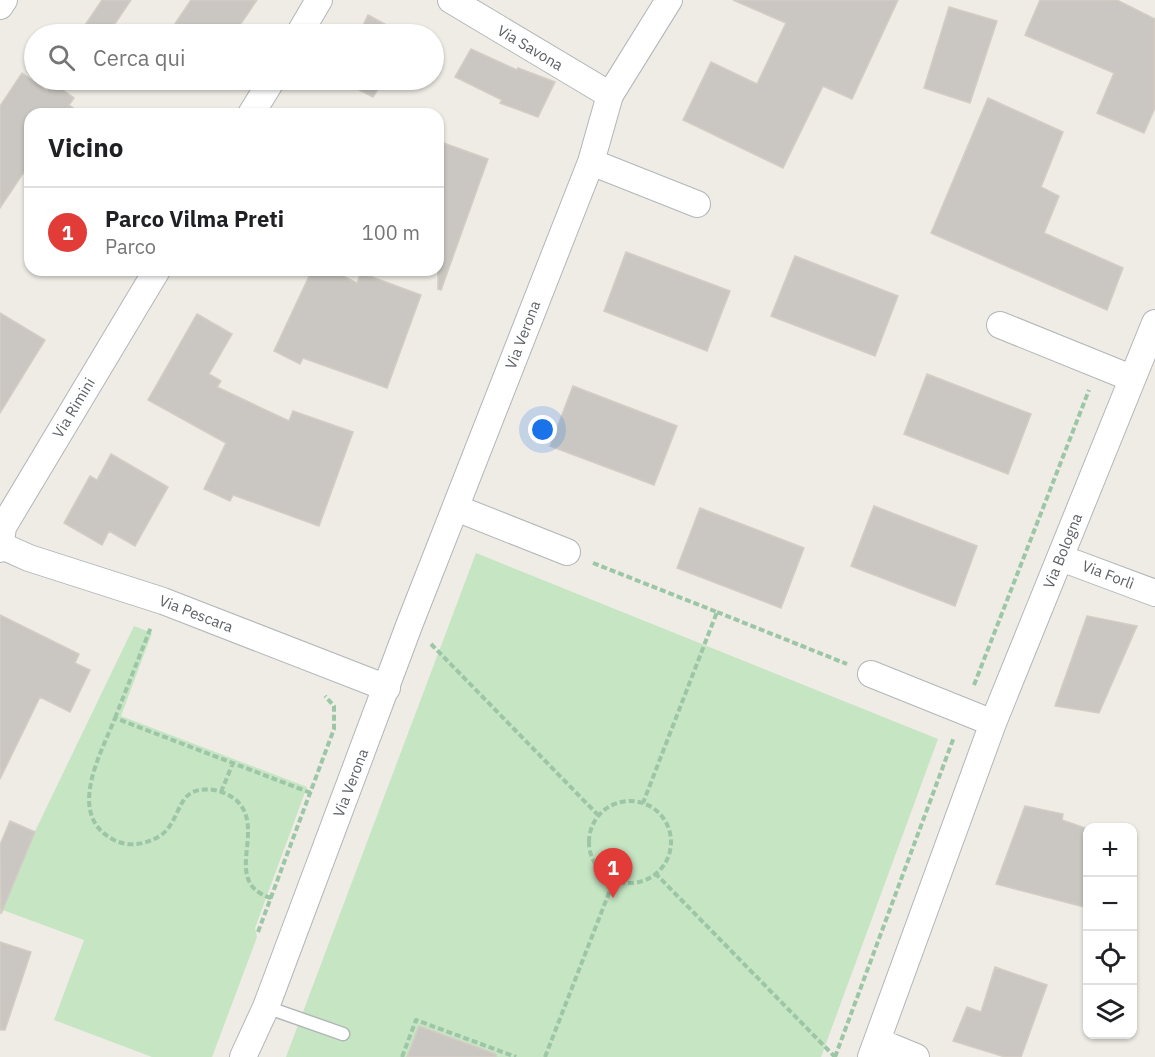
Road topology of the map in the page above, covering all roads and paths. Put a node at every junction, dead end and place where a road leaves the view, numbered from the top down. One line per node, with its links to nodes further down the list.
1 (4, 0): 5 (street)
2 (319, 0): 6 (street)
3 (451, 0): 8 (street, Via Savona)
4 (669, 0): 8 (street, Via Verona)
5 (0, 6)
6 (305, 24)
7 (266, 90): 9 (street)
8 (610, 95): 10 (street, Via Verona)
9 (255, 108)
10 (591, 162): 11 (street); 16 (street, Via Verona)
11 (697, 204)
12 (153, 276): 17 (street, Via Rimini)
13 (1155, 323): 15 (street, Via Bologna)
14 (999, 326): 15 (street)
15 (1131, 378): 19 (street, Via Bologna)
16 (456, 508): 18 (street); 22 (street, Via Verona)
17 (1, 537): 25 (street, Via Pescara)
18 (567, 552): 21 (path)
19 (1060, 558): 20 (street, Via Forlì); 28 (street, Via Bologna)
20 (1155, 593)
21 (717, 612): 24 (path); 32 (path)
22 (410, 623): 25 (street, Via Verona); 33 (path)
23 (159, 630): 27 (path)
24 (871, 674): 28 (street)
25 (387, 688): 38 (street, Via Verona)
26 (318, 691): 31 (path)
27 (115, 718): 29 (path); 30 (path)
28 (993, 723): 40 (street, Via Bologna)
29 (233, 763): 30 (path); 31 (path)
30 (221, 792): 36 (path)
31 (311, 793): 36 (path)
32 (643, 803): 33 (path); 34 (path)
33 (598, 815): 35 (path)
34 (656, 873): 35 (path); 45 (path)
35 (614, 880): 44 (path)
36 (272, 897): 37 (path)
37 (258, 932)
38 (266, 1007): 39 (lane); 41 (street, Via Verona)
39 (343, 1034)
40 (874, 1049): 46 (street)
41 (243, 1057)
42 (402, 1057): 43 (path)
43 (516, 1057)
44 (545, 1057)
45 (835, 1057)
46 (916, 1057)

